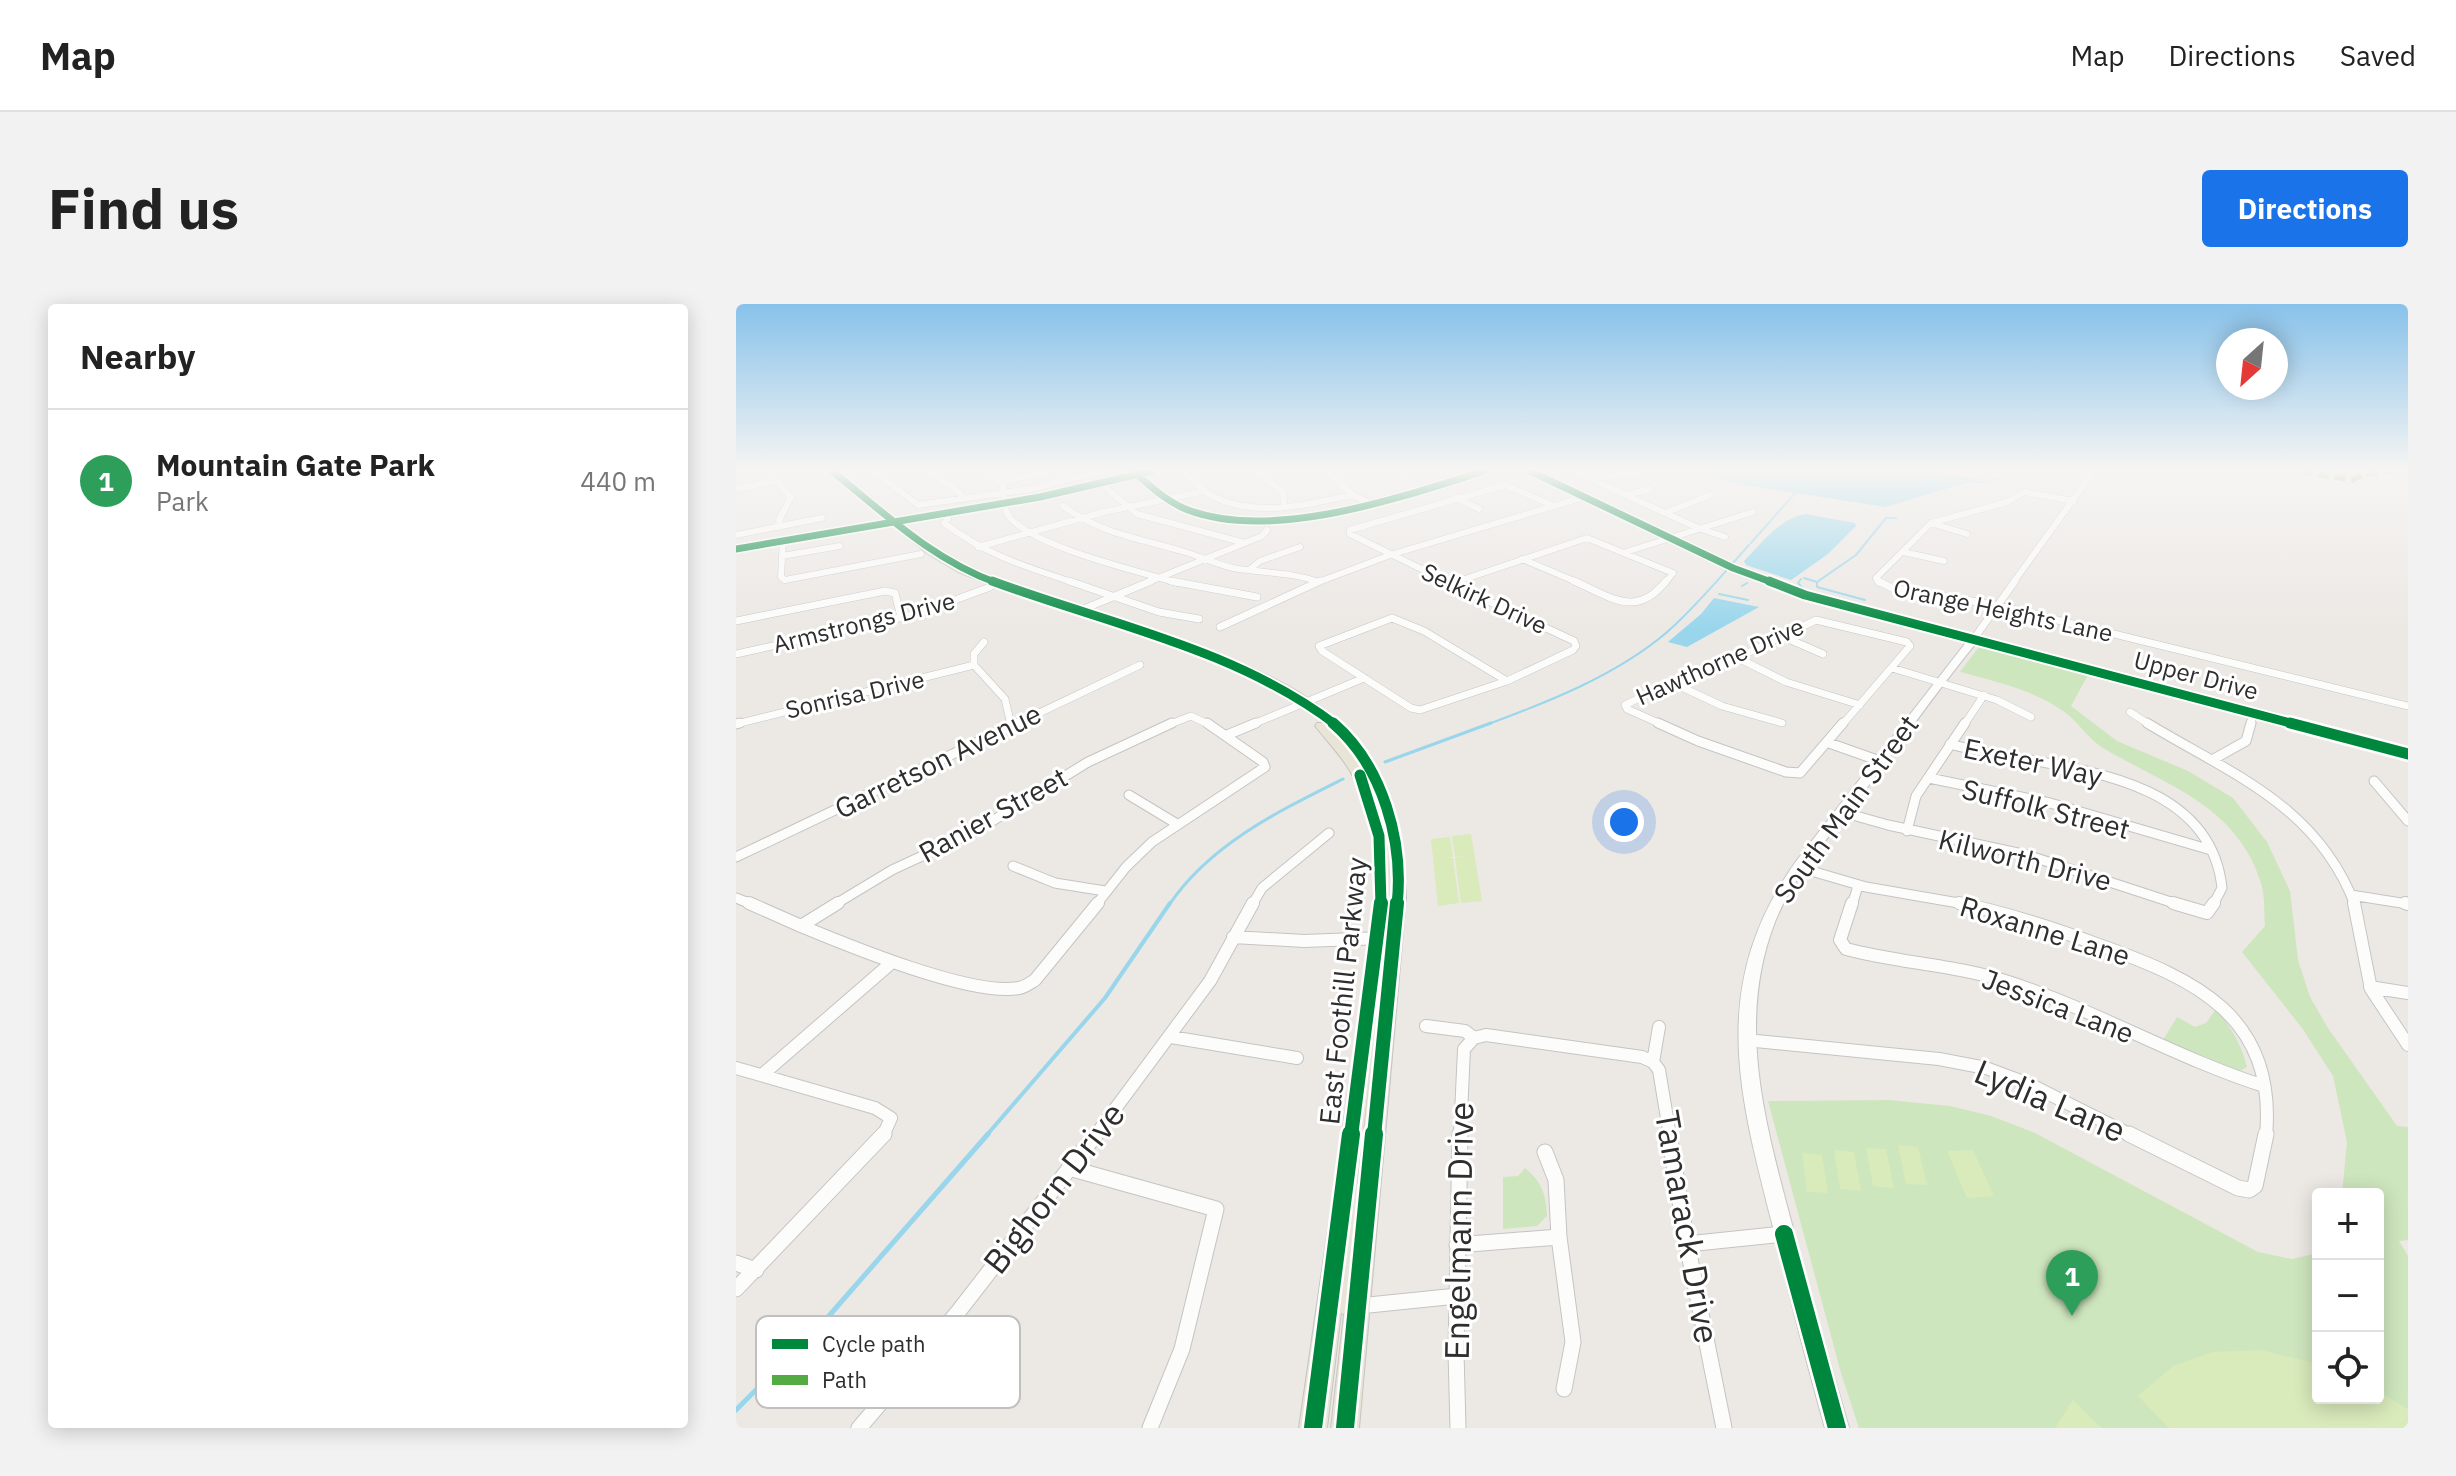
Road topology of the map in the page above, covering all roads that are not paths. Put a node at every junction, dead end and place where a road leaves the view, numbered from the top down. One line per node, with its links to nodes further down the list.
1 (779, 523): 19 (street)
2 (797, 523): 19 (street)
3 (879, 523): 27 (main road)
4 (889, 523): 35 (main road, East Foothill Parkway)
5 (889, 523): 49 (main road, East Foothill Parkway)
6 (945, 523): 30 (street)
7 (1017, 523): 22 (street)
8 (1059, 523): 22 (street)
9 (1086, 523): 38 (street)
10 (1169, 523): 28 (street)
11 (1372, 523): 36 (street, Selkirk Drive)
12 (1496, 523): 36 (street)
13 (1640, 523): 25 (main road, Upper Drive)
14 (1688, 523): 20 (street)
15 (1714, 523): 20 (street)
16 (1931, 523): 34 (street)
17 (1932, 523): 23 (street)
18 (2057, 523): 48 (street, South Main Street)
19 (780, 527): 24 (street)
20 (1698, 528): 25 (street); 26 (street)
21 (1267, 530): 28 (street)
22 (1028, 532): 30 (street); 42 (street)
23 (1967, 534)
24 (736, 535)
25 (1668, 537): 33 (street); 55 (main road, Upper Drive)
26 (1725, 537)
27 (783, 540): 32 (main road); 37 (street)
28 (1245, 543): 38 (street)
29 (840, 546): 37 (street)
30 (978, 547): 46 (street)
31 (1300, 547): 41 (street)
32 (736, 549)
33 (1626, 552): 39 (street); 39 (street)
34 (1903, 552): 40 (street); 48 (street, Orange Heights Lane)
35 (921, 554): 37 (street); 45 (main road, East Foothill Parkway)
36 (1390, 555): 43 (street); 44 (street, Selkirk Drive)
37 (782, 556)
38 (1204, 559): 41 (street); 42 (street)
39 (1522, 559): 44 (street)
40 (1944, 561)
41 (1249, 570): 43 (street)
42 (1160, 577): 46 (street); 47 (street)
43 (1319, 582): 53 (street)
44 (1453, 583): 64 (street, Selkirk Drive)
45 (990, 587): 50 (street, Armstrongs Drive); 68 (main road, East Foothill Parkway)
46 (1112, 596): 49 (street); 51 (street)
47 (1257, 597)
48 (1996, 605): 55 (street, South Main Street); 70 (street, Orange Heights Lane)
49 (1079, 611): 68 (main road, East Foothill Parkway)
50 (901, 618): 52 (street); 57 (street, Armstrongs Drive)
51 (1199, 619)
52 (736, 621)
53 (1220, 627)
54 (1784, 637): 58 (street); 59 (street, Hawthorne Drive); 62 (street, Hawthorne Drive)
55 (1973, 640): 66 (main road, South Main Street); 72 (main road, Upper Drive)
56 (984, 642): 60 (street)
57 (736, 654)
58 (1823, 654)
59 (1738, 658): 65 (street, Hawthorne Drive); 69 (street)
60 (974, 665): 75 (street, Sonrisa Drive); 76 (street)
61 (1140, 665): 76 (street, Garretson Avenue)
62 (1892, 668): 66 (street); 69 (street)
63 (1364, 678): 64 (street); 64 (street); 68 (street)
64 (1507, 681)
65 (1671, 682): 74 (street); 78 (street, Hawthorne Drive)
66 (1940, 682): 67 (street); 82 (main road, South Main Street)
67 (1984, 695): 73 (street); 79 (street)
68 (1303, 704): 77 (street); 103 (main road, East Foothill Parkway)
69 (1860, 705): 78 (street)
70 (2408, 706)
71 (2130, 712): 81 (street)
72 (2253, 714): 80 (main road, Upper Drive); 81 (street)
73 (2031, 717)
74 (1782, 723)
75 (736, 724)
76 (1011, 726): 92 (street, Garretson Avenue)
77 (1227, 735): 88 (street); 101 (street, Ranier Street)
78 (1829, 743): 82 (street)
79 (1950, 744): 83 (street); 91 (street, Exeter Way)
80 (2408, 754)
81 (2212, 760): 97 (street)
82 (1880, 761): 86 (main road, South Main Street)
83 (1929, 778): 89 (street); 91 (street, Suffolk Street)
84 (2374, 781): 87 (street)
85 (1129, 795): 88 (street)
86 (1842, 812): 89 (street, Kilworth Drive); 94 (main road, South Main Street)
87 (2408, 821)
88 (1177, 824): 96 (street)
89 (1907, 831): 100 (street, Kilworth Drive)
90 (1329, 833): 102 (street, Bighorn Drive)
91 (2211, 850): 100 (street, Exeter Way)
92 (736, 857)
93 (1013, 866): 96 (street)
94 (1801, 868): 95 (street, Roxanne Lane); 111 (main road, South Main Street)
95 (1858, 886): 117 (street, Roxanne Lane); 117 (street, Jessica Lane)
96 (1105, 891): 104 (street)
97 (2351, 895): 99 (street); 105 (street)
98 (736, 898): 101 (street)
99 (2408, 904)
100 (2207, 913)
101 (801, 926): 104 (street)
102 (1233, 937): 103 (street); 109 (street, Bighorn Drive)
103 (1386, 938): 119 (main road, East Foothill Parkway); 130 (main road, East Foothill Parkway)
104 (890, 964): 116 (street)
105 (2370, 987): 106 (street); 112 (street)
106 (2408, 993)
107 (1426, 1026): 110 (street)
108 (1659, 1027): 114 (street, Tamarack Drive)
109 (1171, 1037): 113 (street); 120 (street, Bighorn Drive)
110 (1474, 1038): 114 (street); 125 (street, Engelmann Drive)
111 (1744, 1040): 121 (street, Lydia Lane); 122 (main road, South Main Street)
112 (2408, 1045)
113 (1297, 1058)
114 (1653, 1062): 124 (street, Tamarack Drive)
115 (736, 1068): 116 (street)
116 (762, 1075): 127 (street)
117 (2264, 1086): 121 (street, Roxanne Lane)
118 (1545, 1152): 123 (street)
119 (1349, 1158): 130 (main road); 136 (main road, East Foothill Parkway)
120 (1069, 1168): 131 (street, Bighorn Drive); 135 (street)
121 (2249, 1190)
122 (1784, 1234): 124 (street); 140 (main road, South Main Street)
123 (1559, 1237): 125 (street); 132 (street)
124 (1687, 1244): 139 (street, Tamarack Drive)
125 (1457, 1245): 129 (street, Engelmann Drive)
126 (736, 1263): 127 (street)
127 (756, 1270): 128 (street)
128 (736, 1289)
129 (1457, 1296): 130 (street); 138 (street, Engelmann Drive)
130 (1357, 1306): 137 (main road, East Foothill Parkway)
131 (955, 1316)
132 (1564, 1389)
133 (876, 1408): 134 (street, Bighorn Drive)
134 (859, 1428)
135 (1150, 1428)
136 (1313, 1428)
137 (1345, 1428)
138 (1458, 1428)
139 (1724, 1428)
140 (1837, 1428)

